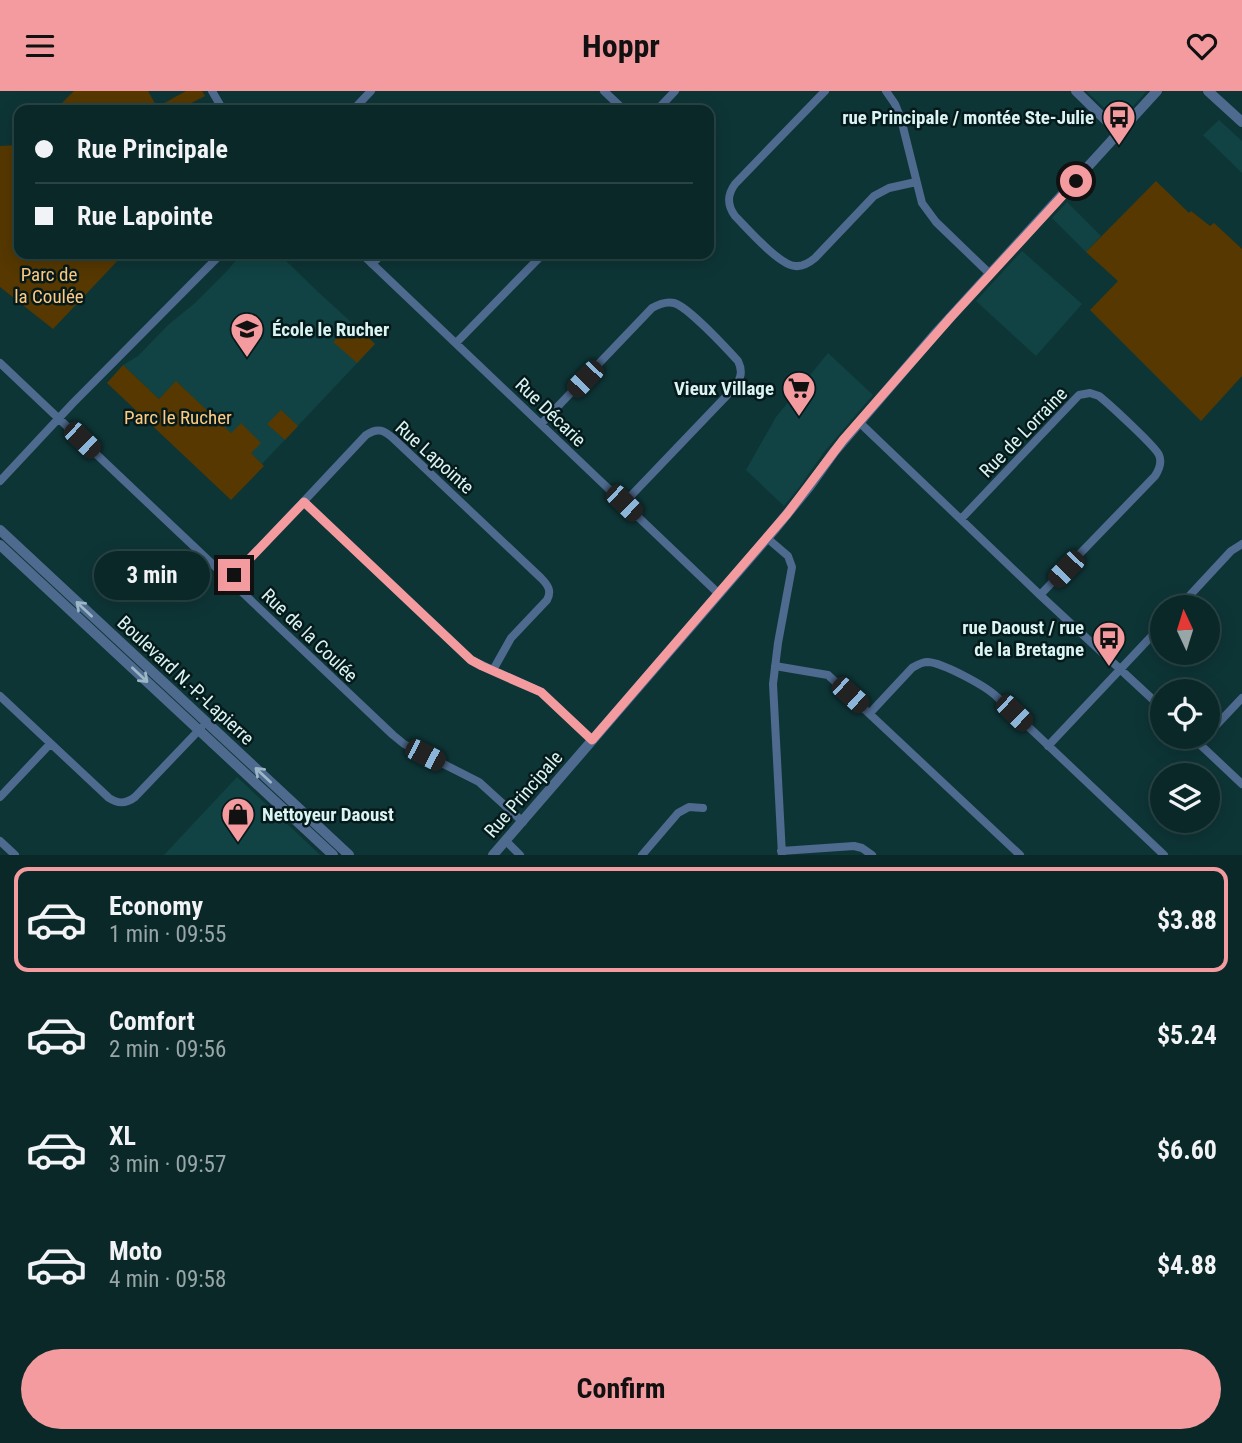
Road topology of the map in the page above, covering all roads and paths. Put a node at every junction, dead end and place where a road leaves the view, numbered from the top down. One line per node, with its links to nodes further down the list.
1 (371, 91): 9 (street)
2 (604, 91): 10 (street)
3 (675, 91): 11 (street)
4 (825, 91): 14 (street)
5 (886, 91): 14 (street)
6 (1076, 91): 13 (street)
7 (1157, 91): 13 (street, Rue Principale)
8 (1208, 91): 12 (street)
9 (358, 105)
10 (619, 105)
11 (662, 105)
12 (1242, 121)
13 (1119, 133): 20 (street, Rue Principale)
14 (916, 182): 20 (street)
15 (215, 259): 23 (street)
16 (367, 259): 19 (street, Rue Décarie)
17 (377, 259): 19 (street)
18 (538, 259): 21 (street)
19 (372, 264): 21 (street, Rue Décarie)
20 (990, 274): 24 (street, Rue Principale)
21 (456, 343): 25 (street, Rue Décarie)
22 (0, 363): 23 (street, Rue de la Coulée)
23 (59, 417): 26 (street); 34 (street, Rue de la Coulée)
24 (859, 422): 29 (street); 31 (street, Rue Principale)
25 (541, 424): 28 (street, Rue Décarie); 28 (street)
26 (0, 481)
27 (304, 502): 34 (street, Rue Lapointe); 40 (street); 40 (street, Rue Lapointe)
28 (624, 503): 35 (street, Rue Décarie)
29 (961, 519): 36 (street); 36 (street, Rue de Lorraine)
30 (0, 530): 47 (street, Boulevard N.-P.-Lapierre, one-way to 30)
31 (767, 538): 35 (street, Rue Principale); 39 (street)
32 (1242, 544): 37 (street)
33 (0, 545): 47 (street, Boulevard N.-P.-Lapierre, one-way to 47)
34 (230, 580): 55 (street, Rue de la Coulée)
35 (719, 594): 48 (street, Rue Principale)
36 (1040, 595): 41 (street)
37 (1190, 595)
38 (1150, 638): 41 (street)
39 (775, 666): 45 (street); 58 (street)
40 (493, 670): 48 (street)
41 (1120, 670): 43 (street); 50 (street)
42 (0, 696): 49 (street)
43 (1150, 697)
44 (1242, 698): 46 (street)
45 (870, 713): 50 (street); 66 (street)
46 (1220, 718)
47 (202, 726): 49 (street); 60 (street, Boulevard N.-P.-Lapierre); 61 (street, Boulevard N.-P.-Lapierre, one-way to 47)
48 (592, 740): 55 (street, Rue Principale)
49 (50, 744): 53 (street)
50 (1048, 746): 67 (street)
51 (1211, 749): 52 (street)
52 (1242, 784)
53 (0, 797)
54 (703, 808): 64 (street)
55 (523, 822): 57 (street, Rue Principale)
56 (0, 841): 59 (street)
57 (506, 841): 62 (street, Rue Principale); 63 (street)
58 (781, 853): 65 (street)
59 (15, 855)
60 (333, 855)
61 (349, 855)
62 (493, 855)
63 (520, 855)
64 (642, 855)
65 (872, 855)
66 (1020, 855)
67 (1164, 855)

